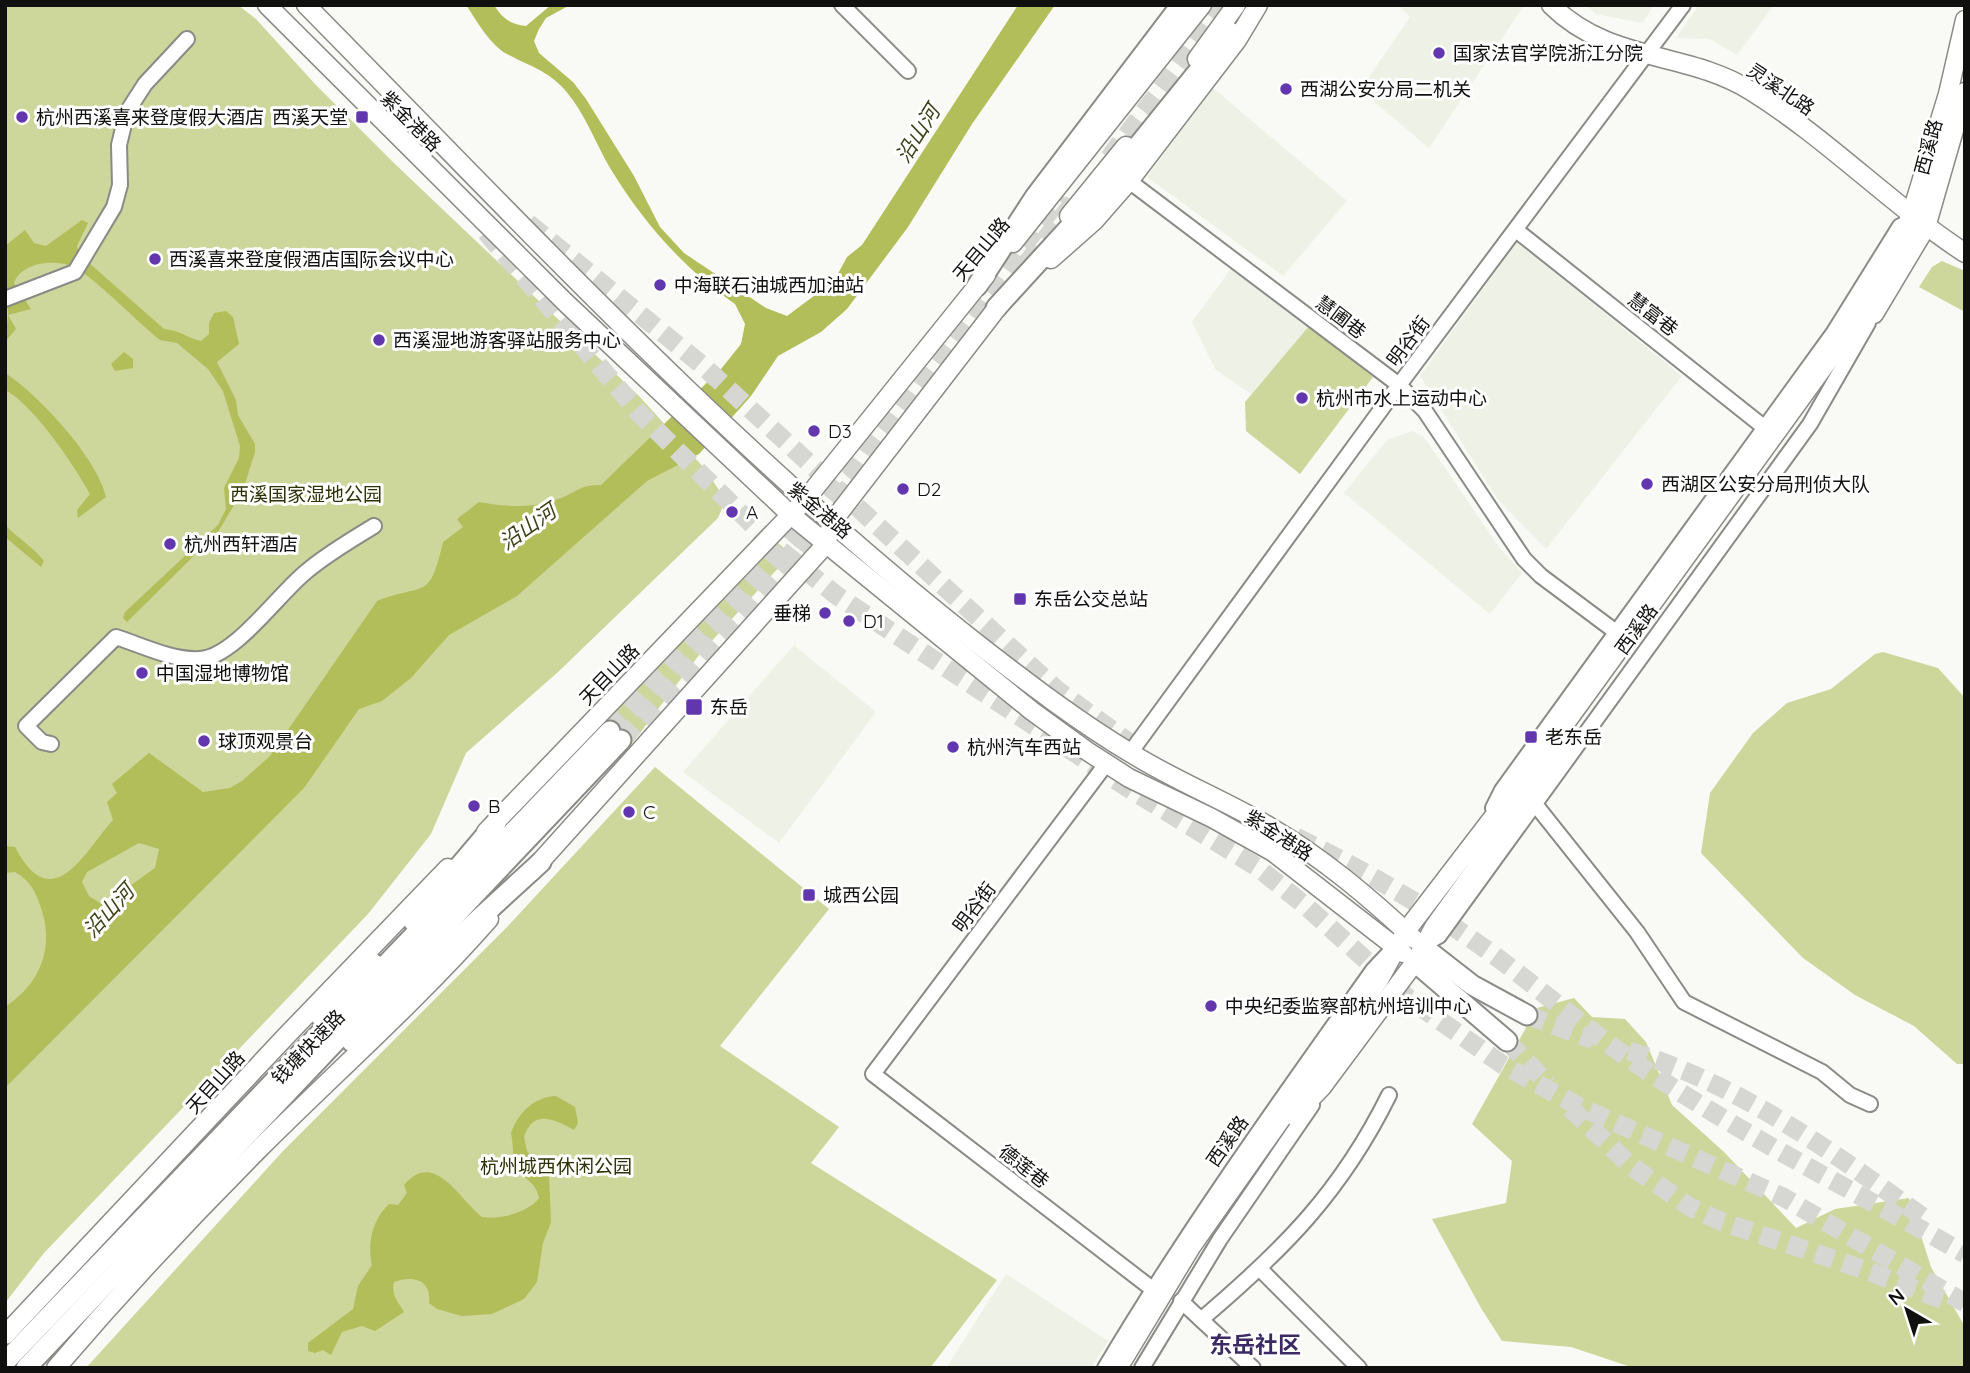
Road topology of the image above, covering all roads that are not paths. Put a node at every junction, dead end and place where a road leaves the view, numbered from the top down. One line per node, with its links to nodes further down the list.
1 (267, 5): 28 (main road, 紫金港路)
2 (306, 5): 27 (main road, 紫金港路)
3 (842, 5): 14 (street)
4 (1181, 5): 21 (highway)
5 (1202, 5): 21 (main road, 天目山路)
6 (1236, 5): 23 (main road)
7 (1258, 5): 16 (main road)
8 (1551, 5): 13 (main road, 灵溪北路)
9 (1683, 5): 13 (street, 明谷街)
10 (1965, 20): 17 (main road, 西溪路)
11 (1230, 33): 23 (highway)
12 (187, 39): 22 (street)
13 (1646, 56): 17 (main road, 灵溪北路); 19 (street, 明谷街)
14 (908, 71)
15 (1965, 92): 18 (main road, 西溪路)
16 (1129, 181): 23 (main road); 25 (street, 慧圃巷)
17 (1911, 215): 18 (main road, 灵溪北路); 26 (street, 西溪路); 38 (main road, 西溪路)
18 (1926, 227): 20 (main road, 灵溪北路); 24 (main road, 西溪路)
19 (1516, 230): 25 (street, 明谷街); 26 (street, 慧富巷)
20 (1965, 253)
21 (977, 286): 27 (main road, 天目山路)
22 (5, 299)
23 (996, 309): 29 (main road)
24 (1868, 323): 37 (street, 西溪路); 43 (main road, 西溪路)
25 (1399, 385): 32 (street, 慧圃巷); 35 (street, 明谷街)
26 (1765, 428): 32 (street, 西溪路)
27 (806, 499): 28 (main road, 天目山路); 29 (main road, 紫金港路)
28 (791, 515): 31 (main road, 紫金港路); 39 (main road, 天目山路)
29 (832, 522): 31 (main road); 35 (main road, 紫金港路)
30 (374, 526): 34 (street)
31 (826, 544): 36 (main road, 紫金港路); 40 (main road)
32 (1616, 632): 38 (street, 西溪路)
33 (615, 736): 50 (highway, 钱塘快速路)
34 (46, 745)
35 (1130, 753): 41 (main road, 紫金港路)
36 (1106, 764): 42 (main road, 紫金港路); 46 (street, 明谷街)
37 (1535, 804): 43 (street, 西溪路); 49 (street)
38 (1487, 822): 41 (main road, 西溪路)
39 (496, 823): 50 (highway); 55 (main road, 天目山路)
40 (541, 862): 50 (highway); 58 (main road)
41 (1406, 931): 42 (main road, 西溪路); 43 (main road, 紫金港路)
42 (1395, 947): 43 (main road, 紫金港路); 52 (street, 西溪路); 60 (main road, 西溪路)
43 (1418, 954): 44 (highway); 45 (highway); 47 (main road, 西溪路)
44 (1527, 1015)
45 (1507, 1041)
46 (873, 1074): 52 (street, 德莲巷)
47 (1322, 1087): 53 (street, 西溪路); 61 (main road, 西溪路)
48 (1389, 1095): 51 (street)
49 (1870, 1104)
50 (248, 1122): 56 (highway, 钱塘快速路); 57 (highway, 钱塘快速路)
51 (1260, 1269): 54 (street); 64 (street)
52 (1151, 1289): 59 (street, 西溪路)
53 (1181, 1301): 54 (street); 62 (street, 西溪路)
54 (1203, 1318): 63 (street)
55 (5, 1335)
56 (5, 1362)
57 (26, 1368)
58 (56, 1368)
59 (1105, 1368)
60 (1118, 1368)
61 (1129, 1368)
62 (1142, 1368)
63 (1253, 1368)
64 (1359, 1368)

